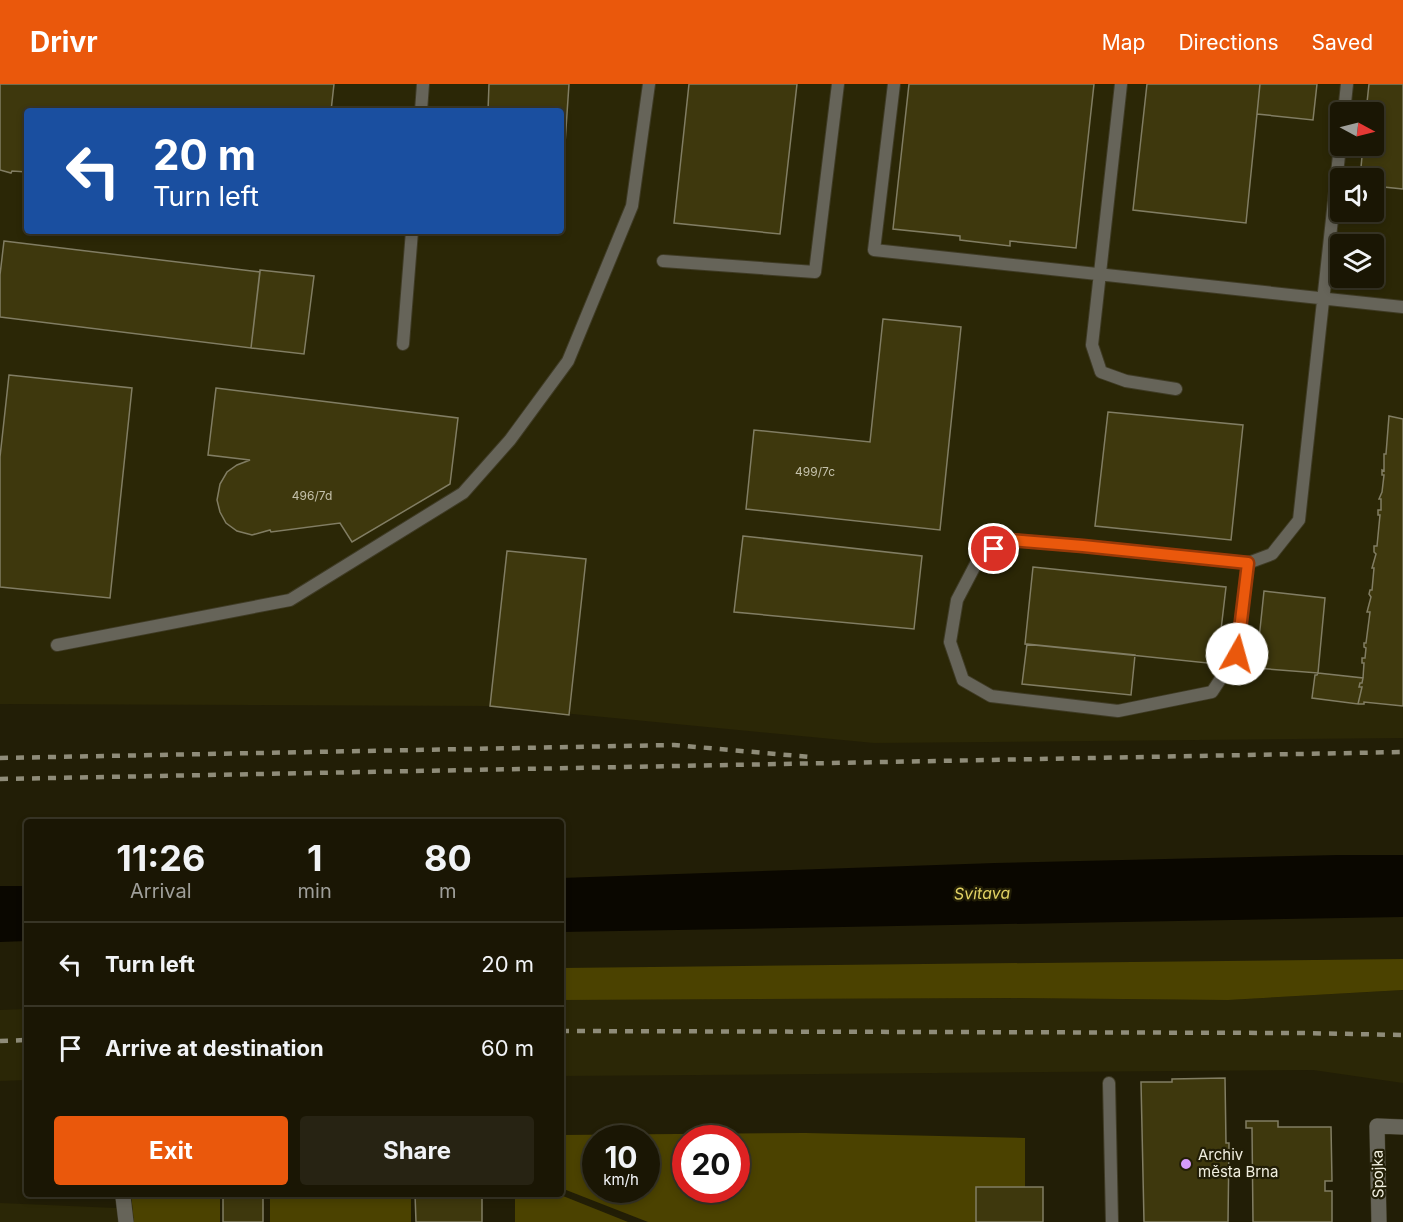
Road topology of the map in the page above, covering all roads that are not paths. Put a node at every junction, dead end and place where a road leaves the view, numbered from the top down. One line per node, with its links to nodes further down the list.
1 (423, 84): 8 (lane)
2 (649, 84): 18 (lane)
3 (838, 84): 11 (lane)
4 (894, 84): 12 (lane)
5 (1121, 84): 12 (lane)
6 (1347, 84): 7 (lane)
7 (1345, 102)
8 (421, 108)
9 (1339, 156): 13 (lane)
10 (412, 234): 15 (lane)
11 (663, 261)
12 (1100, 274): 13 (lane); 16 (lane)
13 (1324, 299): 14 (lane); 17 (lane)
14 (1403, 307)
15 (404, 344)
16 (1176, 389)
17 (1248, 563): 17 (lane)
18 (57, 645)
19 (1109, 1083): 23 (lane)
20 (1403, 1127): 24 (street, Spojka)
21 (123, 1197): 22 (street)
22 (126, 1222)
23 (1112, 1222)
24 (1379, 1222)

